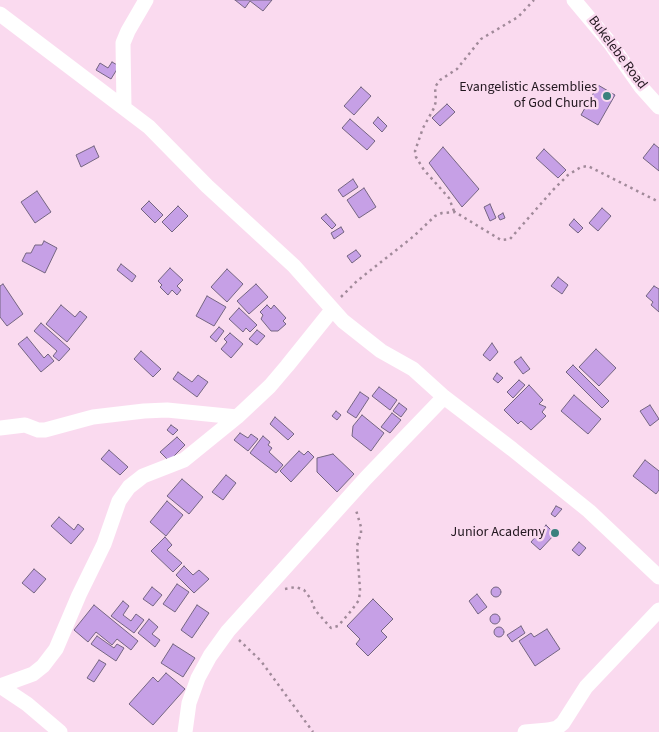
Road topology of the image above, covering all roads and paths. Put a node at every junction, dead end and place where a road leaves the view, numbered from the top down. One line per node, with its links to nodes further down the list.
1 (146, 0): 6 (street)
2 (534, 0): 8 (path)
3 (574, 0): 5 (street, Bukelebe Road)
4 (0, 14): 6 (street)
5 (659, 107)
6 (124, 108): 9 (street)
7 (659, 202): 8 (path)
8 (454, 212): 9 (path)
9 (332, 310): 10 (street); 11 (street)
10 (444, 397): 14 (street); 17 (street)
11 (237, 417): 12 (street); 18 (street)
12 (0, 428)
13 (356, 508): 15 (path)
14 (659, 577)
15 (279, 591)
16 (659, 610): 22 (street)
17 (228, 631): 20 (street); 21 (path)
18 (0, 686): 19 (street)
19 (60, 732)
20 (185, 732)
21 (313, 732)
22 (524, 732)

